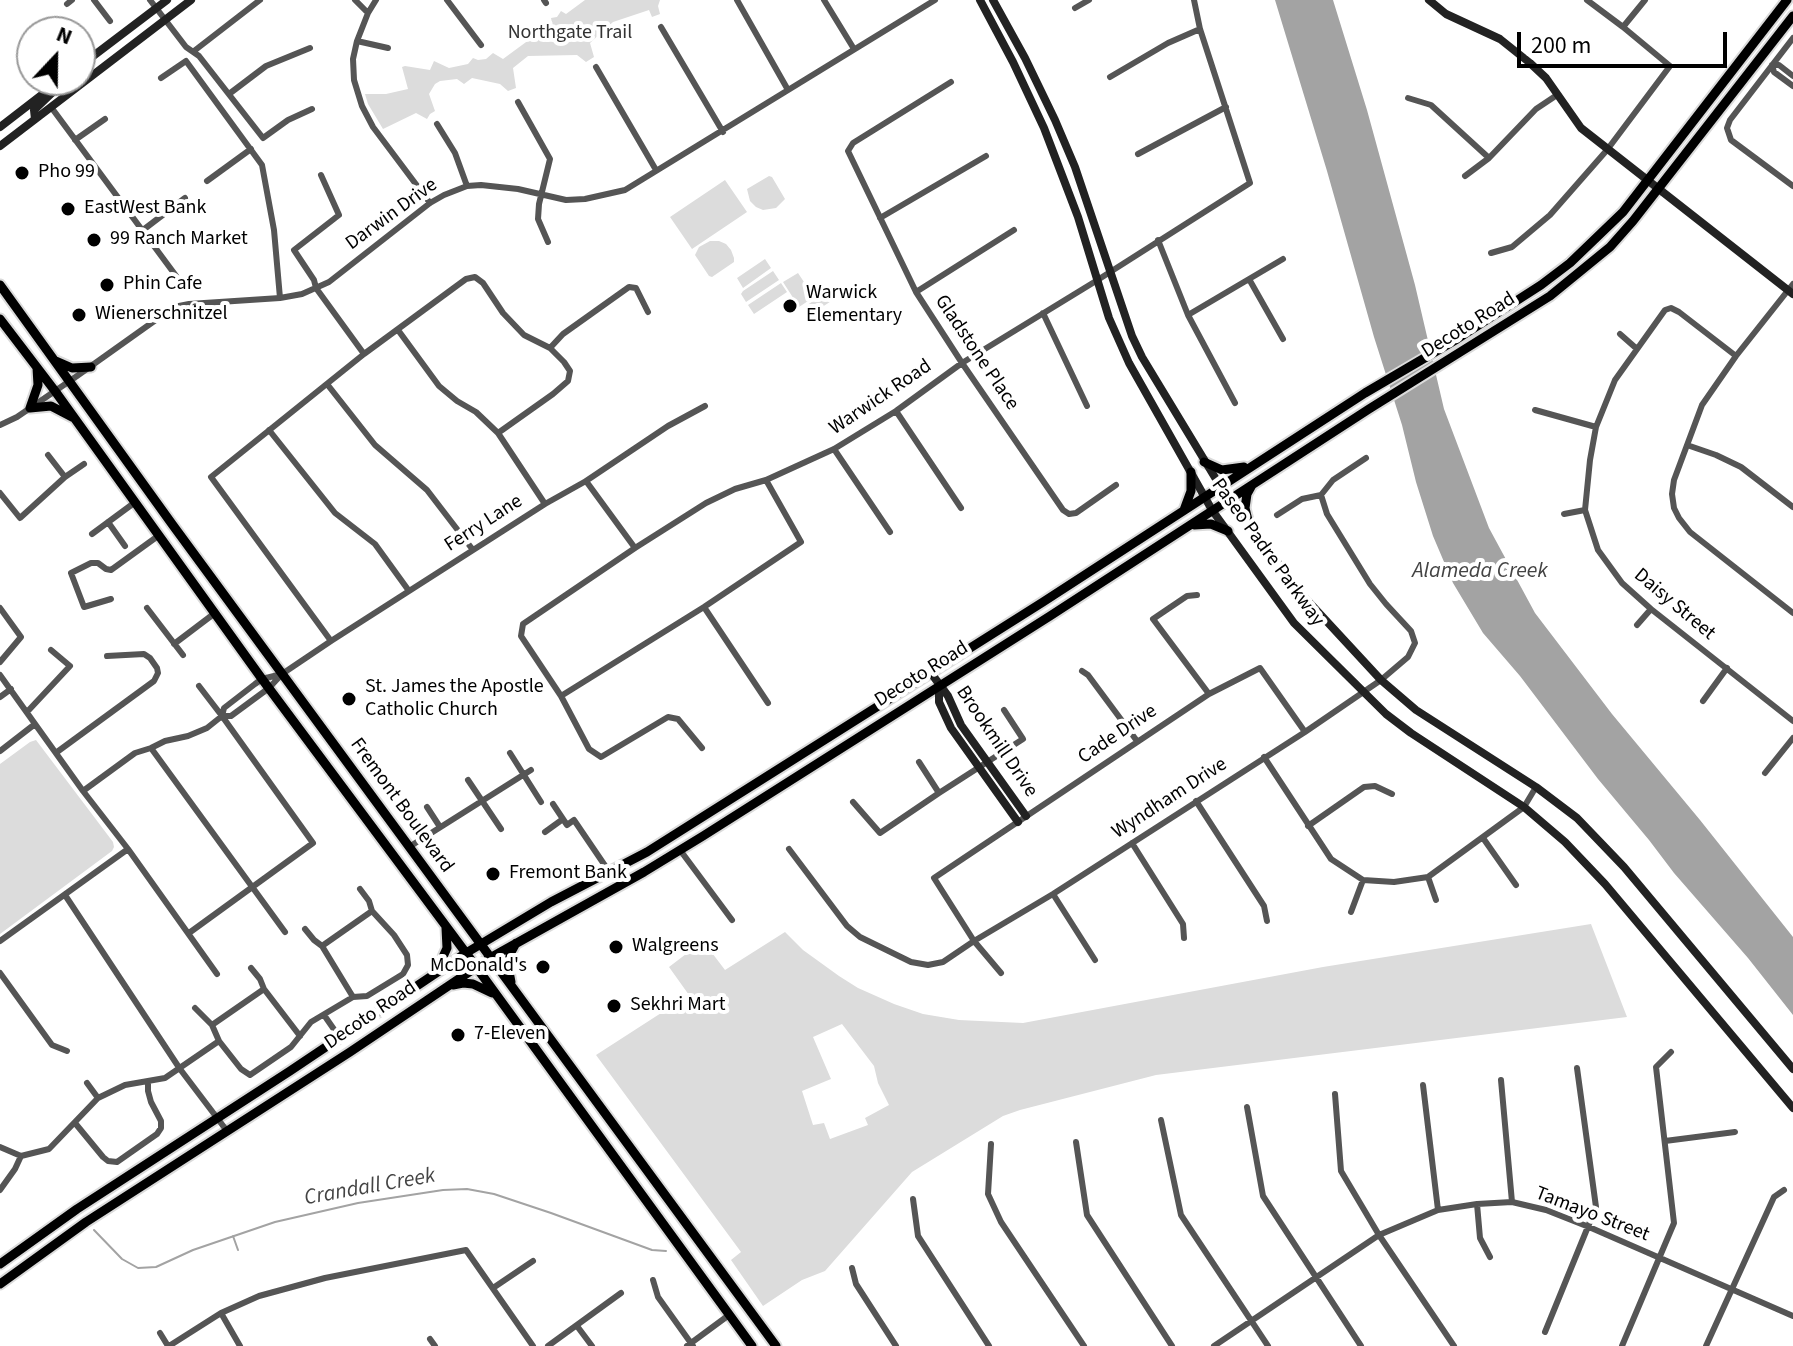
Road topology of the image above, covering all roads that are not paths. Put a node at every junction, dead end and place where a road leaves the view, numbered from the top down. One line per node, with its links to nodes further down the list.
1 (94, 0): 27 (street)
2 (150, 0): 23 (street)
3 (167, 0): 23 (main road)
4 (191, 0): 26 (main road)
5 (260, 0): 37 (street)
6 (355, 0): 24 (street)
7 (376, 0): 24 (street)
8 (447, 0): 33 (street)
9 (737, 0): 46 (street)
10 (824, 0): 36 (street)
11 (917, 0): 21 (street)
12 (935, 0): 21 (street, Darwin Drive)
13 (980, 0): 88 (main road, Paseo Padre Parkway)
14 (993, 0): 86 (main road, Paseo Padre Parkway)
15 (1089, 0): 22 (street)
16 (1194, 0): 30 (street)
17 (1429, 0): 48 (main road)
18 (1587, 0): 29 (street)
19 (1645, 0): 29 (street)
20 (1787, 0): 72 (main road, Decoto Road)
21 (922, 8): 36 (street, Darwin Drive)
22 (1075, 8)
23 (156, 9): 26 (street); 38 (main road)
24 (368, 13): 32 (street)
25 (1793, 16): 75 (main road, Decoto Road)
26 (165, 20): 37 (street); 53 (main road)
27 (110, 21)
28 (661, 27): 60 (street)
29 (1623, 27): 64 (street)
30 (1200, 29): 42 (street); 54 (street)
31 (1793, 38): 39 (street)
32 (357, 41): 35 (street); 78 (street)
33 (481, 45)
34 (310, 48): 47 (street)
35 (388, 48)
36 (854, 49): 46 (street, Darwin Drive)
37 (194, 51): 47 (street)
38 (96, 54)
39 (1772, 65): 41 (street); 45 (street); 74 (street)
40 (596, 67): 68 (street)
41 (1793, 76)
42 (1110, 77)
43 (161, 78): 63 (street)
44 (951, 82): 79 (street, Gladstone Place)
45 (1793, 86)
46 (788, 90): 60 (street, Darwin Drive)
47 (229, 94): 55 (street)
48 (1557, 95): 64 (main road); 67 (street)
49 (41, 96): 59 (main road)
50 (49, 96): 56 (main road)
51 (1408, 98): 67 (street)
52 (518, 102): 76 (street)
53 (51, 107): 56 (main road); 61 (street)
54 (1226, 107): 65 (street); 82 (street, Warwick Road)
55 (312, 109)
56 (35, 119): 62 (main road)
57 (105, 119): 61 (street)
58 (437, 124): 73 (street)
59 (0, 127)
60 (723, 132): 68 (street, Darwin Drive)
61 (75, 140): 80 (street)
62 (0, 146)
63 (251, 149): 71 (street); 94 (street)
64 (1607, 150): 72 (main road); 84 (street)
65 (1138, 154)
66 (986, 156): 79 (street)
67 (1489, 158): 70 (street)
68 (656, 170): 76 (street, Darwin Drive)
69 (321, 175): 91 (street)
70 (1465, 176)
71 (207, 181)
72 (1647, 181): 75 (main road); 130 (main road, Decoto Road)
73 (467, 186): 76 (street, Darwin Drive); 78 (street, Darwin Drive)
74 (1793, 186)
75 (1659, 190): 92 (main road); 135 (main road, Decoto Road)
76 (541, 195): 83 (street)
77 (185, 198): 80 (street)
78 (430, 203): 91 (street, Darwin Drive)
79 (880, 218): 93 (street, Gladstone Place)
80 (143, 230): 90 (street)
81 (1014, 230): 93 (street)
82 (1158, 240): 86 (street, Warwick Road); 97 (street)
83 (548, 242)
84 (1491, 253)
85 (1283, 259): 87 (street)
86 (1109, 272): 88 (street, Warwick Road); 128 (main road, Paseo Padre Parkway)
87 (1249, 279): 97 (street); 101 (street)
88 (1096, 281): 96 (street, Warwick Road); 131 (main road, Paseo Padre Parkway)
89 (0, 285): 106 (main road, Fremont Boulevard)
90 (185, 288)
91 (316, 288): 94 (street, Darwin Drive); 104 (street)
92 (1791, 289): 105 (street)
93 (916, 292): 107 (street, Gladstone Place)
94 (280, 298): 108 (street, Darwin Drive)
95 (648, 312): 102 (street)
96 (1043, 313): 107 (street, Warwick Road); 115 (street)
97 (1188, 315): 113 (street)
98 (0, 319): 109 (main road, Fremont Boulevard)
99 (398, 330): 102 (street); 104 (street); 123 (street)
100 (1620, 334): 103 (street)
101 (1283, 339)
102 (550, 348): 123 (street)
103 (1637, 349): 105 (street, Daisy Street); 121 (street, Daisy Street)
104 (364, 354): 111 (street)
105 (1736, 356): 124 (street)
106 (55, 361): 108 (main road); 110 (main road, Fremont Boulevard)
107 (962, 363): 118 (street, Warwick Road); 136 (street, Gladstone Place)
108 (91, 367): 110 (street, Darwin Drive)
109 (37, 368): 112 (main road, Fremont Boulevard); 116 (main road)
110 (70, 381): 112 (street, Darwin Drive); 180 (main road, Fremont Boulevard)
111 (327, 384): 122 (street); 160 (street)
112 (55, 391): 116 (street, Darwin Drive); 119 (main road, Fremont Boulevard)
113 (1235, 403)
114 (705, 406): 134 (street, Ferry Lane)
115 (1087, 406)
116 (30, 408): 119 (main road); 120 (street, Darwin Drive)
117 (1535, 410): 121 (street)
118 (896, 411): 125 (street, Warwick Road); 145 (street)
119 (75, 419): 142 (main road, Fremont Boulevard)
120 (0, 425)
121 (1596, 427): 148 (street, Daisy Street)
122 (269, 430): 161 (street); 171 (street)
123 (498, 433): 143 (street)
124 (1687, 445): 144 (street); 169 (street)
125 (834, 449): 133 (street, Warwick Road); 155 (street)
126 (48, 455): 132 (street)
127 (1366, 458): 139 (street)
128 (1204, 462): 130 (main road); 137 (main road, Paseo Padre Parkway)
129 (84, 464): 132 (street)
130 (1251, 466): 137 (main road, Decoto Road)
131 (1191, 472): 140 (main road, Paseo Padre Parkway); 146 (main road)
132 (65, 477): 138 (street)
133 (766, 480): 159 (street, Warwick Road); 164 (street)
134 (586, 481): 143 (street, Ferry Lane); 159 (street)
135 (1252, 484): 141 (main road, Decoto Road); 152 (main road)
136 (1116, 485)
137 (1220, 486): 140 (main road, Decoto Road); 141 (main road, Paseo Padre Parkway)
138 (0, 493)
139 (1321, 495): 150 (street); 183 (street, Wyndham Drive)
140 (1204, 496): 146 (main road, Decoto Road); 147 (main road, Paseo Padre Parkway)
141 (1228, 499): 147 (main road, Decoto Road); 152 (main road, Paseo Padre Parkway)
142 (134, 503): 151 (street); 157 (main road, Fremont Boulevard)
143 (545, 504): 160 (street, Ferry Lane)
144 (1793, 507)
145 (961, 508)
146 (1184, 510): 179 (main road, Decoto Road)
147 (1212, 510): 153 (main road, Decoto Road); 154 (main road, Paseo Padre Parkway)
148 (1585, 510): 149 (street); 167 (street, Daisy Street)
149 (1564, 514)
150 (1277, 515)
151 (108, 522): 156 (street); 158 (street)
152 (1249, 524): 183 (main road, Paseo Padre Parkway)
153 (1187, 527): 154 (main road); 185 (main road, Decoto Road)
154 (1228, 531): 188 (main road, Paseo Padre Parkway)
155 (890, 532)
156 (92, 534)
157 (158, 536): 163 (street); 168 (main road, Fremont Boulevard)
158 (125, 546)
159 (635, 548): 190 (street, Warwick Road)
160 (473, 550): 161 (street, Ferry Lane)
161 (409, 591): 171 (street, Ferry Lane)
162 (1197, 595): 189 (street)
163 (111, 599)
164 (704, 607): 190 (street); 193 (street)
165 (0, 608): 176 (street)
166 (147, 608): 172 (street)
167 (1651, 609): 170 (street); 177 (street, Daisy Street)
168 (215, 613): 172 (street); 182 (main road, Fremont Boulevard)
169 (1793, 613)
170 (1637, 625)
171 (331, 641): 180 (street, Ferry Lane)
172 (174, 644): 174 (street)
173 (51, 650): 195 (street)
174 (183, 655)
175 (107, 656): 205 (street)
176 (0, 662)
177 (1727, 668): 192 (street); 197 (street, Daisy Street)
178 (1082, 671): 201 (street)
179 (931, 673): 185 (main road, Brookmill Drive); 236 (main road, Decoto Road)
180 (282, 674): 182 (street, Ferry Lane); 186 (street, Ferry Lane); 232 (main road, Fremont Boulevard)
181 (0, 675): 187 (street)
182 (262, 679): 186 (main road, Fremont Boulevard); 196 (street, Ferry Lane)
183 (1381, 680): 188 (street, Wyndham Drive); 213 (main road, Paseo Padre Parkway)
184 (199, 686): 196 (street)
185 (939, 686): 209 (main road, Brookmill Drive); 235 (main road, Decoto Road)
186 (269, 688): 196 (street, Ferry Lane); 249 (main road, Fremont Boulevard)
187 (11, 689): 191 (street); 195 (street)
188 (1363, 693): 199 (street, Wyndham Drive); 223 (main road, Paseo Padre Parkway)
189 (1209, 694): 199 (street, Cade Drive); 201 (street, Cade Drive)
190 (561, 696): 203 (street)
191 (0, 697)
192 (1703, 701)
193 (768, 703)
194 (1004, 710): 209 (street)
195 (27, 712): 198 (street)
196 (222, 716): 202 (street, Ferry Lane); 240 (street)
197 (1793, 721)
198 (35, 724): 204 (street); 205 (street)
199 (1305, 732): 207 (street, Wyndham Drive)
200 (1793, 738): 211 (street)
201 (1137, 741): 225 (street, Cade Drive)
202 (151, 748): 214 (street, Ferry Lane); 240 (street)
203 (702, 748)
204 (0, 751)
205 (57, 752): 214 (street)
206 (510, 753): 210 (street)
207 (1264, 757): 218 (street, Wyndham Drive); 226 (street)
208 (919, 762): 215 (street)
209 (984, 764): 215 (street); 225 (main road, Brookmill Drive)
210 (527, 772): 217 (street); 219 (street)
211 (1765, 773)
212 (468, 780): 217 (street)
213 (1536, 787): 223 (street); 283 (main road, Paseo Padre Parkway)
214 (83, 791): 233 (street)
215 (939, 793): 220 (street)
216 (1392, 794): 226 (street)
217 (483, 801): 227 (street); 228 (street)
218 (1196, 801): 231 (street, Wyndham Drive); 248 (street)
219 (541, 802)
220 (853, 802)
221 (553, 804): 224 (street)
222 (427, 807): 227 (street)
223 (1524, 807): 230 (street); 291 (main road, Paseo Padre Parkway)
224 (563, 819): 229 (street); 236 (street)
225 (1022, 819): 256 (street, Cade Drive)
226 (1308, 826): 238 (street)
227 (440, 827): 232 (street)
228 (501, 829)
229 (545, 832)
230 (1483, 838): 237 (street); 239 (street)
231 (1132, 843): 242 (street, Wyndham Drive); 253 (street)
232 (409, 847): 257 (main road, Fremont Boulevard)
233 (128, 849): 243 (street); 252 (street)
234 (789, 849): 256 (street, Wyndham Drive)
235 (680, 850): 247 (street); 255 (main road, Decoto Road)
236 (610, 873): 257 (main road, Decoto Road)
237 (1428, 877): 238 (street); 244 (street)
238 (1363, 880): 246 (street)
239 (1516, 885)
240 (254, 888): 251 (street); 252 (street)
241 (360, 889): 245 (street)
242 (1053, 894): 256 (street, Wyndham Drive); 261 (street)
243 (65, 895): 254 (street); 282 (street)
244 (1436, 900)
245 (372, 911): 258 (street); 271 (street)
246 (1351, 912)
247 (732, 920)
248 (1267, 921)
249 (445, 924): 259 (main road, Fremont Boulevard); 267 (main road)
250 (305, 929): 258 (street)
251 (285, 932)
252 (189, 933): 266 (street)
253 (1184, 938)
254 (0, 941)
255 (518, 941): 260 (main road, Decoto Road); 270 (main road)
256 (974, 941): 265 (street)
257 (481, 944): 259 (main road, Decoto Road); 260 (main road, Fremont Boulevard)
258 (322, 946): 271 (street)
259 (466, 953): 262 (main road, Fremont Boulevard); 267 (main road, Decoto Road)
260 (490, 958): 262 (main road, Decoto Road); 270 (main road, Fremont Boulevard)
261 (1095, 960)
262 (476, 967): 268 (main road, Decoto Road); 272 (main road, Fremont Boulevard)
263 (251, 968): 269 (street)
264 (0, 973): 279 (street)
265 (1001, 973)
266 (217, 974)
267 (435, 974): 277 (main road, Decoto Road)
268 (448, 986): 272 (main road); 295 (main road, Decoto Road)
269 (264, 989): 275 (street); 276 (street)
270 (513, 989): 337 (main road, Fremont Boulevard)
271 (353, 997): 274 (street)
272 (498, 997): 322 (main road, Fremont Boulevard)
273 (195, 1008): 275 (street)
274 (324, 1015): 276 (street); 277 (street)
275 (212, 1025): 278 (street)
276 (300, 1036): 278 (street)
277 (340, 1038): 292 (main road, Decoto Road)
278 (219, 1041): 282 (street)
279 (67, 1051)
280 (1671, 1052): 297 (street)
281 (1577, 1068): 308 (street)
282 (180, 1069): 285 (street); 292 (street)
283 (1793, 1069)
284 (1501, 1080): 305 (street)
285 (148, 1082): 289 (street); 294 (street)
286 (87, 1083): 289 (street)
287 (1423, 1085): 307 (street)
288 (1335, 1094): 309 (street)
289 (98, 1098): 294 (street)
290 (1247, 1107): 315 (street)
291 (1793, 1108)
292 (218, 1118): 295 (street); 313 (main road, Decoto Road)
293 (1161, 1120): 324 (street)
294 (75, 1123): 301 (street)
295 (227, 1131): 317 (main road, Decoto Road)
296 (1735, 1132): 297 (street)
297 (1665, 1141): 311 (street)
298 (1076, 1142): 341 (street)
299 (991, 1144): 340 (street)
300 (0, 1147): 301 (street)
301 (21, 1156): 302 (street)
302 (0, 1190)
303 (1784, 1190): 319 (street)
304 (913, 1199): 339 (street)
305 (1512, 1202): 306 (street, Tamayo Street); 308 (street, Tamayo Street)
306 (1477, 1204): 307 (street, Tamayo Street); 310 (street)
307 (1438, 1210): 309 (street, Tamayo Street)
308 (1589, 1227): 311 (street, Tamayo Street); 326 (street)
309 (1379, 1235): 315 (street, Tamayo Street); 345 (street)
310 (1490, 1257)
311 (1660, 1258): 319 (street, Tamayo Street); 346 (street)
312 (533, 1261): 318 (street)
313 (0, 1264)
314 (852, 1268): 338 (street)
315 (1315, 1277): 324 (street, Tamayo Street); 344 (street)
316 (653, 1280): 329 (street)
317 (0, 1284)
318 (493, 1288): 321 (street); 333 (street)
319 (1731, 1289): 323 (street, Tamayo Street); 347 (street)
320 (621, 1293): 325 (street)
321 (221, 1313): 330 (street); 331 (street)
322 (729, 1315): 329 (street); 336 (main road, Fremont Boulevard)
323 (1793, 1316)
324 (1251, 1320): 342 (street, Tamayo Street); 343 (street)
325 (577, 1326): 334 (street); 335 (street)
326 (1545, 1332)
327 (160, 1333): 330 (street)
328 (430, 1339): 332 (street)
329 (690, 1345)
330 (169, 1346)
331 (240, 1346)
332 (435, 1346)
333 (533, 1346)
334 (548, 1346)
335 (592, 1346)
336 (752, 1346)
337 (776, 1346)
338 (896, 1346)
339 (989, 1346)
340 (1084, 1346)
341 (1172, 1346)
342 (1214, 1346)
343 (1268, 1346)
344 (1361, 1346)
345 (1454, 1346)
346 (1622, 1346)
347 (1706, 1346)

